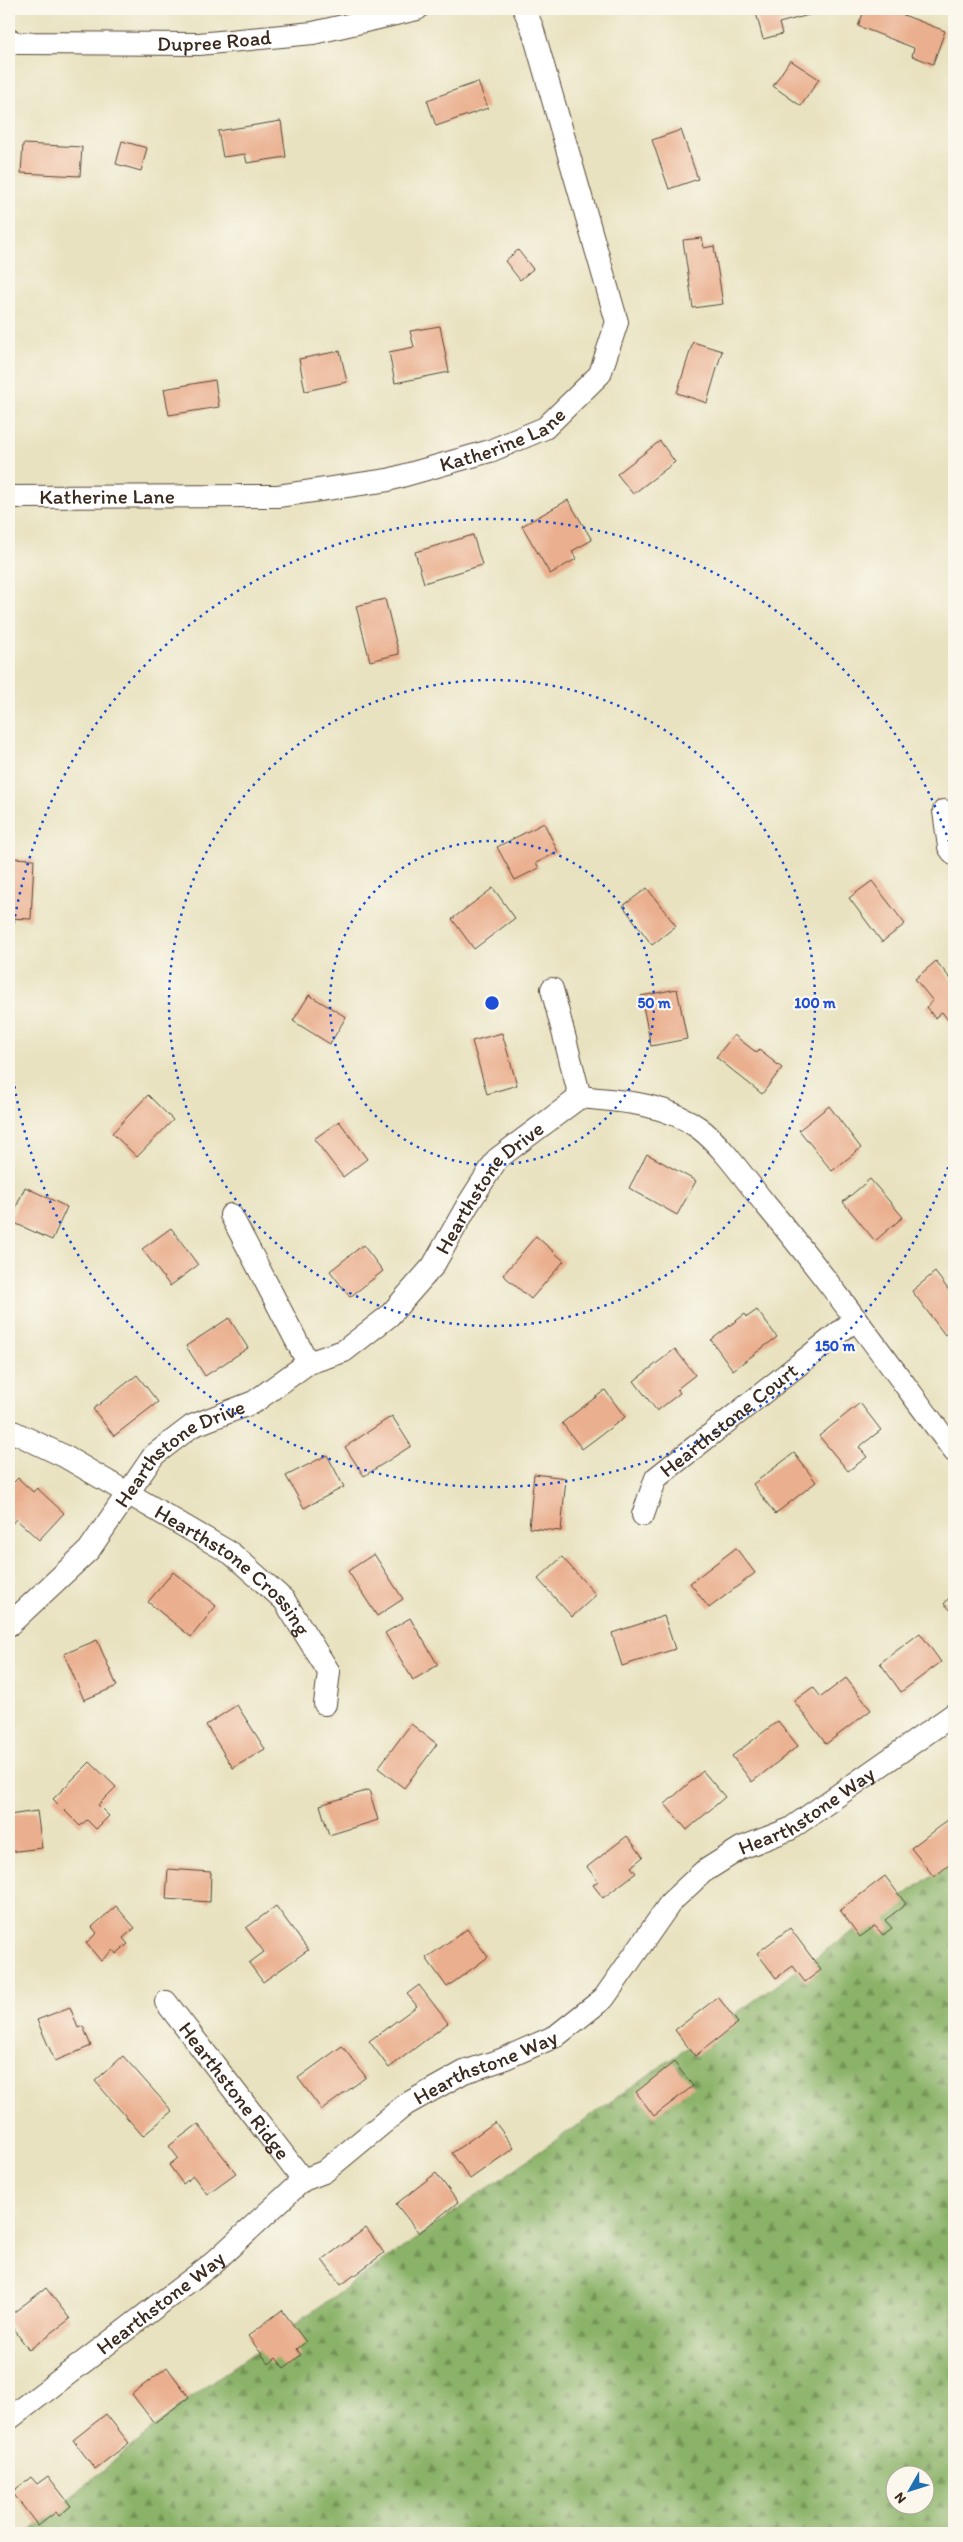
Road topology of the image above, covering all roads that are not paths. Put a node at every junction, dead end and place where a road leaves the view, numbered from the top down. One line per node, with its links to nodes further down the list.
1 (417, 9): 3 (street, Dupree Road)
2 (524, 9): 4 (street, Katherine Lane)
3 (9, 40)
4 (9, 497)
5 (944, 811): 6 (street)
6 (954, 854)
7 (552, 989): 8 (street)
8 (580, 1098): 10 (street); 11 (street, Hearthstone Drive)
9 (231, 1214): 11 (street)
10 (856, 1319): 13 (street); 15 (street, Hearthstone Court)
11 (308, 1363): 14 (street, Hearthstone Drive)
12 (9, 1430): 14 (street, Hearthstone Crossing)
13 (954, 1451)
14 (130, 1492): 16 (street, Hearthstone Drive); 17 (street, Hearthstone Crossing)
15 (643, 1515)
16 (9, 1625)
17 (325, 1704)
18 (954, 1714): 20 (street, Hearthstone Way)
19 (166, 2002): 20 (street, Hearthstone Ridge)
20 (303, 2180): 21 (street, Hearthstone Way)
21 (9, 2419)

